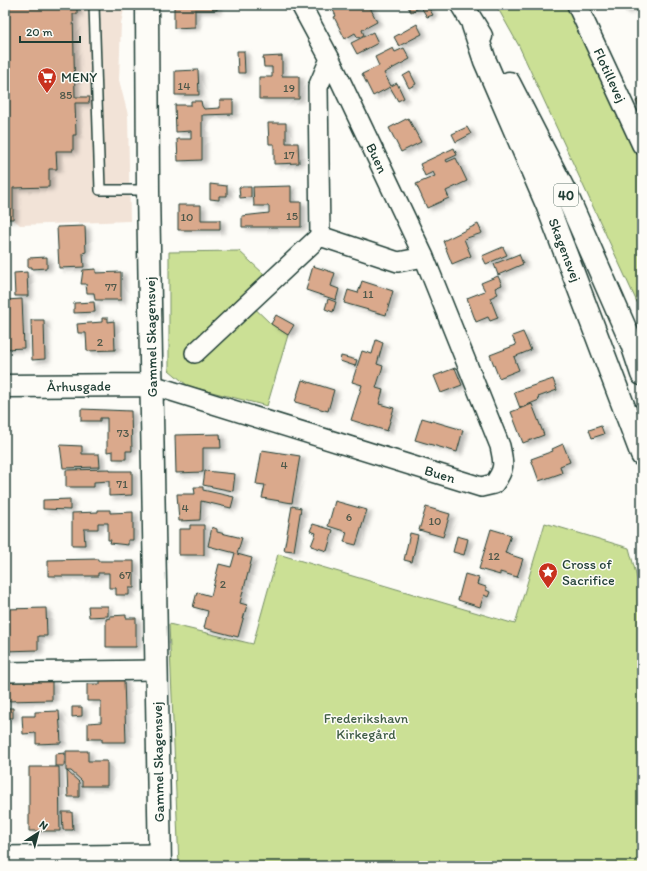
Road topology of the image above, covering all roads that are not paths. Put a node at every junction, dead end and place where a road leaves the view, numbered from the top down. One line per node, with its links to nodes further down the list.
1 (94, 5): 9 (lane)
2 (147, 5): 9 (street, Gammel Skagensvej)
3 (302, 5): 7 (street, Buen)
4 (462, 5): 6 (street, Skagensvej / 40)
5 (577, 5): 8 (street, Flotillevej)
6 (473, 25): 13 (street, Skagensvej / 40); 16 (street, Skagensvej / 40)
7 (330, 59): 10 (street); 11 (street, Buen)
8 (642, 145)
9 (148, 190): 14 (street, Gammel Skagensvej)
10 (320, 236): 11 (street); 12 (street)
11 (424, 256): 14 (street, Buen)
12 (195, 353)
13 (642, 374)
14 (152, 385): 15 (street, Århusgade); 17 (street, Gammel Skagensvej)
15 (5, 386)
16 (642, 455)
17 (157, 670): 18 (street); 20 (street, Gammel Skagensvej)
18 (5, 672)
19 (5, 856): 20 (street, Gammel Skagensvej)
20 (160, 860)

